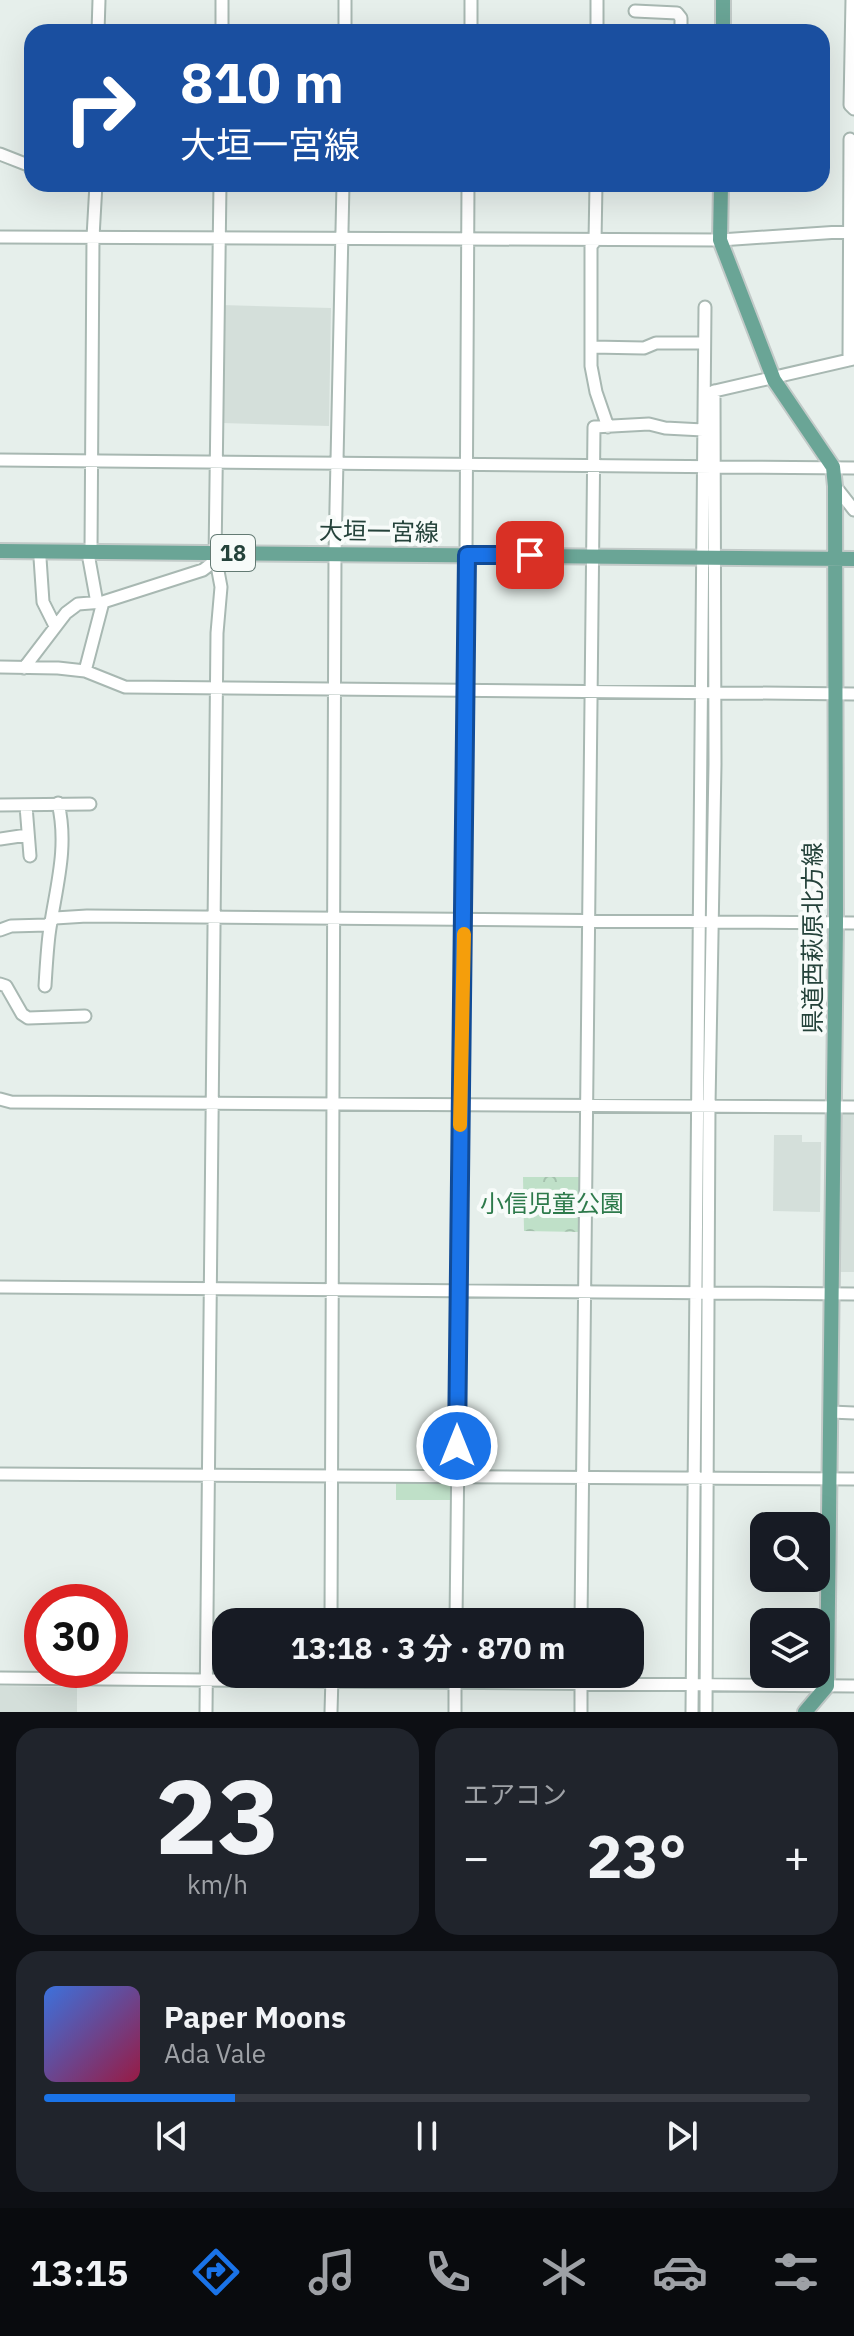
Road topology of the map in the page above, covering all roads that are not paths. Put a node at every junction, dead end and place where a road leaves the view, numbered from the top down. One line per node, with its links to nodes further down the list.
1 (99, 0): 9 (street)
2 (222, 0): 10 (street)
3 (345, 0): 11 (street)
4 (471, 0): 12 (street)
5 (597, 0): 13 (street)
6 (723, 0): 15 (main road)
7 (852, 0): 16 (street)
8 (635, 11): 14 (street)
9 (98, 24)
10 (222, 24)
11 (345, 24)
12 (471, 24)
13 (597, 24)
14 (681, 24)
15 (723, 24)
16 (854, 109)
17 (850, 139): 26 (street)
18 (0, 154): 19 (street)
19 (24, 163)
20 (96, 192): 28 (street)
21 (220, 192): 29 (street)
22 (343, 192): 30 (street)
23 (468, 192): 31 (street)
24 (596, 192): 33 (street)
25 (721, 192): 32 (main road, 県道西萩原北方線)
26 (852, 231): 32 (street); 35 (street)
27 (0, 237): 28 (street)
28 (93, 237): 29 (street); 44 (street)
29 (218, 238): 30 (street); 45 (street)
30 (342, 238): 31 (street); 46 (street)
31 (469, 239): 33 (street); 47 (street)
32 (720, 240): 33 (street); 39 (main road, 県道西萩原北方線)
33 (595, 241): 37 (street)
34 (705, 307): 36 (street)
35 (852, 311): 38 (street)
36 (704, 343): 37 (street); 40 (street)
37 (592, 347): 41 (street)
38 (851, 360): 39 (street)
39 (773, 377): 40 (street); 50 (main road, 県道西萩原北方線)
40 (709, 392): 42 (street); 48 (street)
41 (608, 427): 42 (street); 49 (street)
42 (703, 430): 48 (street)
43 (0, 460): 44 (street)
44 (93, 461): 45 (street); 55 (street)
45 (216, 463): 46 (street); 56 (street)
46 (336, 465): 47 (street); 57 (street)
47 (467, 465): 49 (street); 60 (street)
48 (708, 466): 49 (street); 50 (street); 63 (street)
49 (595, 467): 62 (street)
50 (833, 467): 51 (street); 52 (main road, 県道西萩原北方線)
51 (854, 468)
52 (835, 486): 53 (street); 64 (main road, 県道西萩原北方線)
53 (854, 510)
54 (0, 551): 55 (main road, 大垣一宮線 / 18)
55 (90, 555): 56 (main road, 大垣一宮線 / 18); 59 (main road, 大垣一宮線 / 18); 66 (street)
56 (216, 556): 57 (main road, 大垣一宮線 / 18); 66 (street); 72 (street)
57 (335, 557): 60 (main road, 大垣一宮線 / 18); 71 (street)
58 (0, 558): 59 (main road, 大垣一宮線 / 18)
59 (40, 558): 67 (street)
60 (467, 559): 62 (main road, 大垣一宮線 / 18); 73 (street)
61 (854, 559): 64 (main road, 大垣一宮線 / 18)
62 (594, 560): 63 (main road, 大垣一宮線 / 18); 74 (street)
63 (709, 560): 64 (main road, 大垣一宮線 / 18); 75 (street)
64 (835, 562): 65 (main road, 大垣一宮線 / 18); 76 (main road, 県道西萩原北方線)
65 (854, 565)
66 (100, 603): 67 (street); 70 (street)
67 (55, 626): 69 (street)
68 (0, 667): 69 (street)
69 (24, 668): 70 (street)
70 (85, 671): 72 (street)
71 (335, 689): 72 (street); 73 (street); 86 (street)
72 (216, 690): 85 (street)
73 (465, 691): 74 (street); 87 (street)
74 (591, 691): 75 (street); 88 (street)
75 (707, 693): 76 (street); 90 (street)
76 (836, 694): 77 (street); 91 (main road, 県道西萩原北方線)
77 (854, 694)
78 (58, 803): 79 (street); 81 (street); 89 (street)
79 (90, 804)
80 (0, 805): 81 (street)
81 (26, 806): 82 (street)
82 (27, 835): 83 (street); 84 (street)
83 (0, 839)
84 (30, 856)
85 (212, 917): 86 (street); 89 (street); 98 (street)
86 (335, 918): 87 (street); 99 (street)
87 (464, 919): 88 (street); 100 (street)
88 (589, 919): 90 (street); 101 (street)
89 (52, 921): 93 (street); 95 (street)
90 (707, 922): 91 (street); 102 (street)
91 (836, 922): 92 (street); 103 (main road, 県道西萩原北方線)
92 (854, 923)
93 (0, 930)
94 (0, 984): 96 (street)
95 (45, 986)
96 (85, 1016)
97 (0, 1099): 98 (street)
98 (212, 1103): 99 (street); 106 (street)
99 (334, 1104): 100 (street); 107 (street)
100 (461, 1105): 101 (street); 108 (street)
101 (585, 1106): 102 (street); 109 (street)
102 (703, 1106): 103 (street); 110 (street); 111 (street)
103 (834, 1107): 104 (street); 112 (main road, 県道西萩原北方線)
104 (854, 1107)
105 (0, 1287): 106 (street)
106 (209, 1289): 107 (street); 117 (street)
107 (332, 1290): 108 (street); 118 (street)
108 (458, 1291): 109 (street); 119 (street)
109 (584, 1292): 111 (street); 122 (street)
110 (708, 1292): 111 (street); 112 (street); 121 (street)
111 (694, 1293): 120 (street)
112 (832, 1294): 113 (street); 114 (main road, 県道西萩原北方線)
113 (854, 1294)
114 (831, 1412): 115 (street); 123 (main road, 県道西萩原北方線)
115 (854, 1413)
116 (0, 1474): 117 (street)
117 (208, 1476): 118 (street); 130 (street)
118 (332, 1477): 119 (street); 125 (street)
119 (457, 1477): 122 (street); 126 (street)
120 (694, 1478): 121 (street); 122 (street); 133 (street)
121 (707, 1478): 123 (street); 134 (street)
122 (582, 1479): 127 (street)
123 (829, 1479): 124 (street); 128 (main road, 県道西萩原北方線)
124 (854, 1479)
125 (331, 1608)
126 (456, 1608)
127 (581, 1608)
128 (828, 1608)
129 (0, 1678): 130 (street)
130 (206, 1680): 131 (street); 142 (street)
131 (212, 1680)
132 (644, 1681): 133 (street)
133 (692, 1684): 134 (street); 146 (street)
134 (706, 1684): 135 (street); 147 (street)
135 (750, 1685)
136 (830, 1686): 137 (street)
137 (854, 1686)
138 (332, 1688): 143 (street)
139 (455, 1688): 144 (street)
140 (581, 1688): 145 (street)
141 (825, 1688): 148 (main road)
142 (206, 1712)
143 (331, 1712)
144 (455, 1712)
145 (581, 1712)
146 (692, 1712)
147 (706, 1712)
148 (805, 1712)

